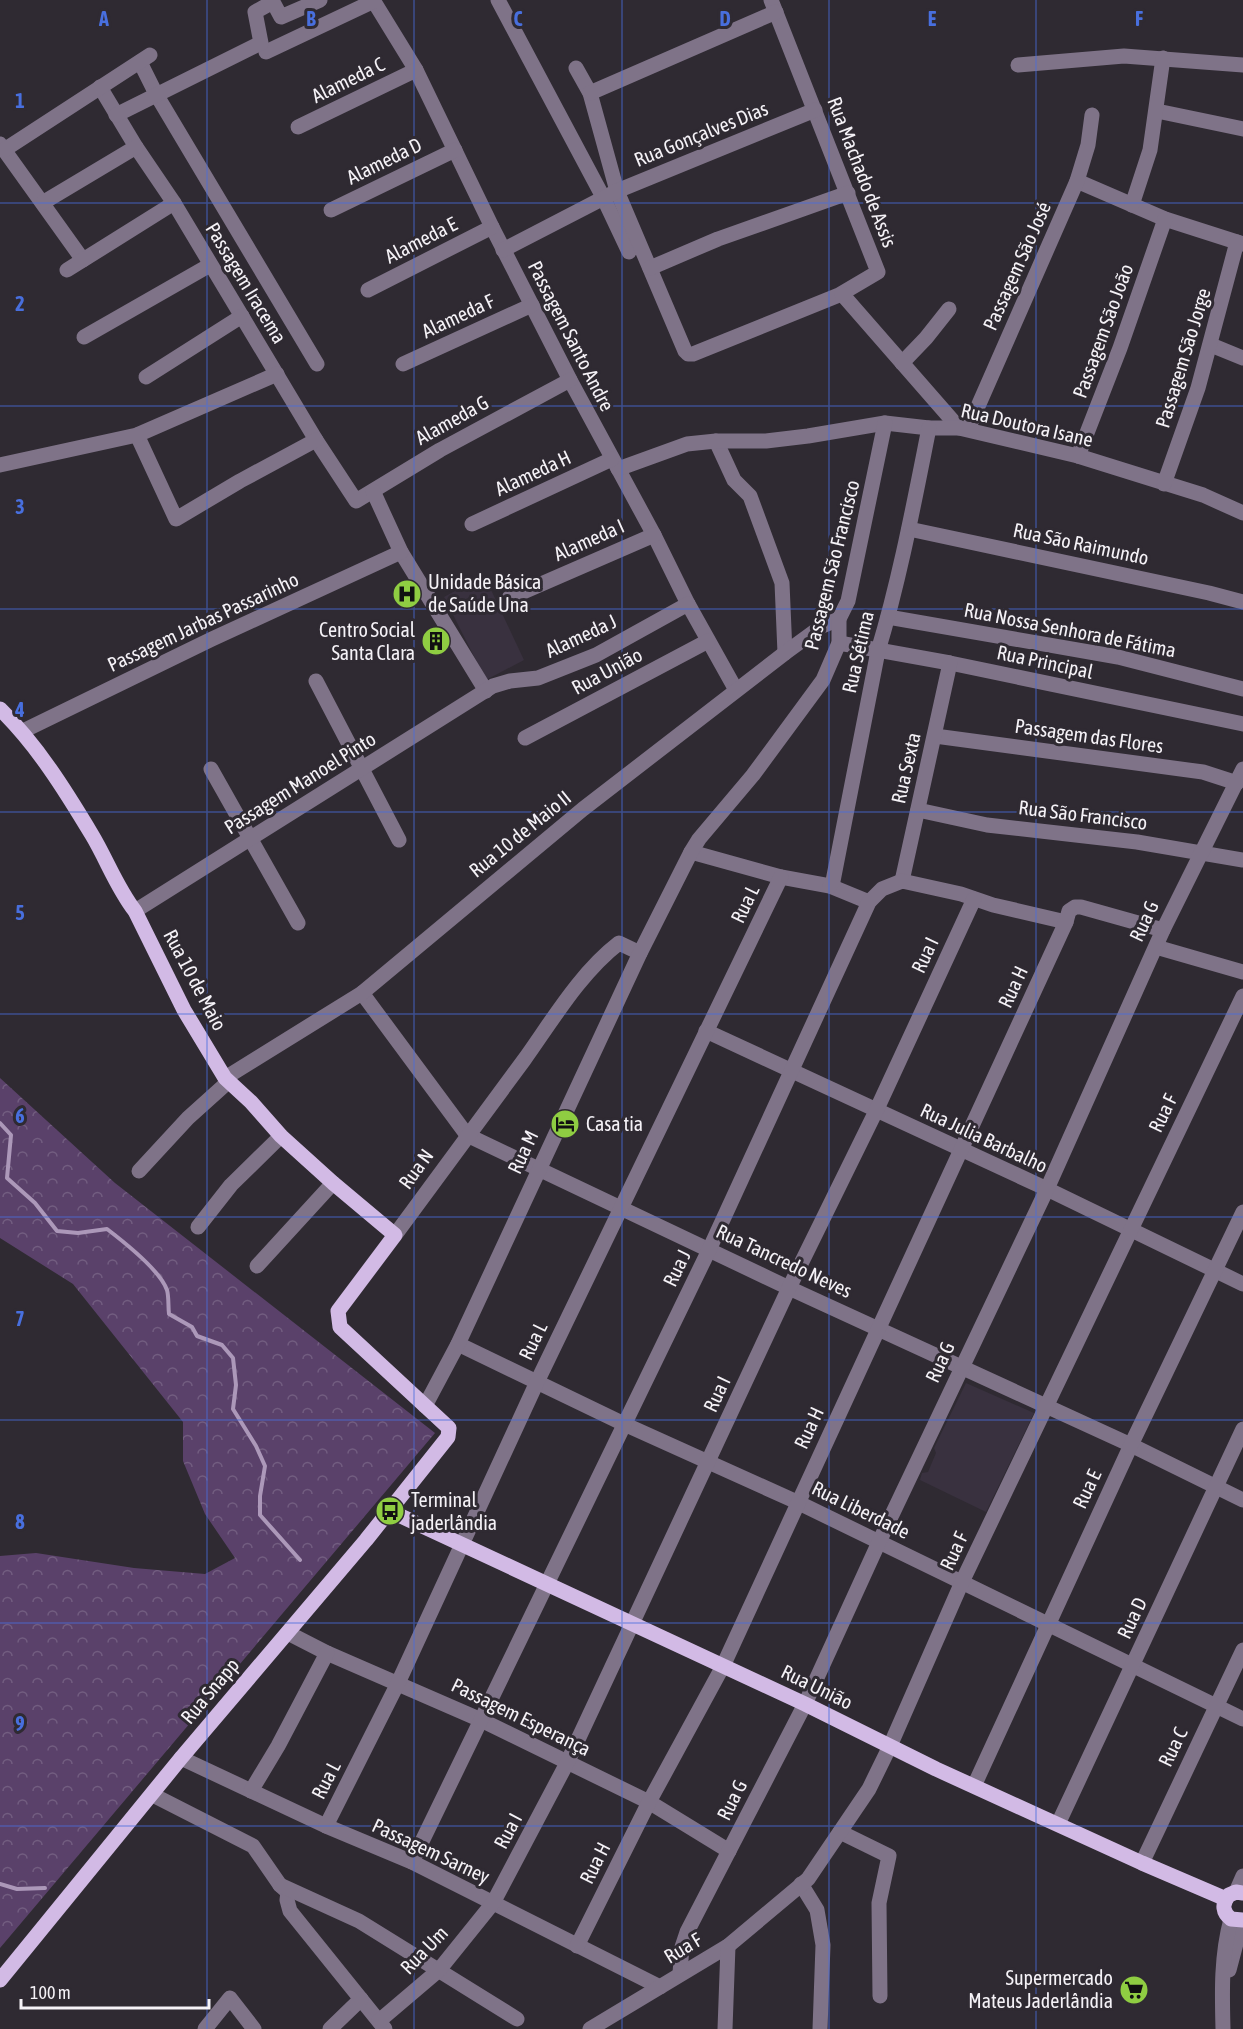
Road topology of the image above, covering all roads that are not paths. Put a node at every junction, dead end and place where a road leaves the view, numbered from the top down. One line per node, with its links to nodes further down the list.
1 (320, 0): 13 (street)
2 (498, 0): 25 (street)
3 (373, 1): 5 (street); 10 (street, Passagem Santo Andre)
4 (774, 6): 12 (street); 14 (street, Rua Machado de Assis)
5 (266, 52)
6 (1163, 58): 7 (street); 8 (street); 15 (street)
7 (1243, 64)
8 (1018, 65)
9 (576, 68): 12 (street)
10 (416, 70): 18 (street, Alameda C); 22 (street, Passagem Santo Andre)
11 (100, 87): 13 (street, Passagem Iracema); 16 (street, Passagem Iracema); 20 (street)
12 (590, 93): 25 (street)
13 (156, 94): 16 (street); 48 (street, Passagem Iracema)
14 (815, 110): 24 (street, Rua Machado de Assis); 25 (street, Rua Gonçalves Dias)
15 (1157, 111): 19 (street); 28 (street)
16 (116, 115): 21 (street, Passagem Iracema)
17 (1092, 115): 23 (street, Passagem São José)
18 (298, 127)
19 (1243, 129)
20 (2, 147): 26 (street)
21 (136, 147): 26 (street); 27 (street, Passagem Iracema)
22 (455, 150): 29 (street, Alameda D); 31 (street, Passagem Santo Andre)
23 (1077, 181): 28 (street); 55 (street, Passagem São José)
24 (848, 193): 37 (street); 40 (street, Rua Machado de Assis)
25 (610, 194): 33 (street, Rua Gonçalves Dias); 34 (street); 37 (street)
26 (44, 202): 35 (street)
27 (174, 203): 35 (street); 36 (street, Passagem Iracema)
28 (1132, 205): 30 (street)
29 (331, 210)
30 (1165, 219): 32 (street); 59 (street, Passagem São João)
31 (492, 227): 33 (street, Passagem Santo Andre); 39 (street, Alameda E)
32 (1240, 243): 45 (street, Passagem São Jorge)
33 (503, 250): 41 (street, Passagem Santo Andre)
34 (629, 252)
35 (83, 260): 38 (street)
36 (210, 265): 43 (street, Passagem Iracema); 44 (street)
37 (650, 268): 40 (street, Rua Machado de Assis)
38 (67, 270)
39 (368, 290)
40 (842, 294): 47 (street)
41 (532, 305): 49 (street, Alameda F); 52 (street, Passagem Santo Andre)
42 (949, 309): 47 (street)
43 (243, 316): 50 (street, Passagem Iracema); 51 (street)
44 (84, 337)
45 (1211, 345): 46 (street); 62 (street, Passagem São Jorge)
46 (1243, 358)
47 (902, 363): 55 (street)
48 (317, 364)
49 (403, 364)
50 (277, 374): 56 (street); 57 (street, Passagem Iracema)
51 (146, 377)
52 (570, 380): 60 (street, Passagem Santo Andre); 63 (street, Alameda G)
53 (885, 423): 54 (street, Rua Doutora Isane); 58 (street, Rua Doutora Isane); 74 (street, Passagem São Francisco)
54 (930, 428): 55 (street, Rua Doutora Isane); 67 (street, Rua Sétima)
55 (963, 428): 59 (street, Rua Doutora Isane)
56 (137, 435): 57 (street); 61 (street)
57 (316, 440): 64 (street, Passagem Iracema)
58 (716, 441): 60 (street, Rua Doutora Isane); 78 (street)
59 (1078, 456): 62 (street, Rua Doutora Isane)
60 (615, 464): 66 (street, Alameda H); 68 (street, Passagem Santo Andre)
61 (0, 465)
62 (1164, 484): 65 (street, Rua Doutora Isane)
63 (373, 491): 64 (street, Alameda G); 69 (street)
64 (356, 501)
65 (1243, 513)
66 (472, 524)
67 (909, 529): 71 (street, Rua São Raimundo); 73 (street, Rua Sétima)
68 (654, 535): 70 (street, Alameda I); 72 (street, Passagem Santo Andre)
69 (401, 552): 83 (street); 86 (street, Passagem Jarbas Passarinho)
70 (509, 598)
71 (1243, 602)
72 (688, 604): 75 (street, Passagem Santo Andre); 83 (street, Alameda J)
73 (888, 617): 77 (street, Rua Sétima); 81 (street, Rua Nossa Senhora de Fátima)
74 (839, 619): 76 (street, Passagem São Francisco); 78 (street, Rua 10 de Maio II)
75 (708, 641): 82 (street, Passagem Santo Andre); 88 (street, Rua União)
76 (838, 643): 77 (street, Rua Principal); 95 (street, Passagem São Francisco)
77 (878, 651): 79 (street, Rua Principal); 100 (street, Rua Sétima)
78 (785, 653): 82 (street, Rua 10 de Maio II)
79 (950, 663): 85 (street, Rua Principal); 87 (street, Rua Sexta)
80 (316, 681): 90 (street)
81 (1243, 689)
82 (736, 690): 110 (street, Rua 10 de Maio II)
83 (486, 691): 90 (street, Passagem Manoel Pinto)
84 (0, 709): 86 (main road, Rua 10 de Maio)
85 (1243, 724)
86 (23, 731): 103 (main road, Rua 10 de Maio)
87 (935, 736): 91 (street, Passagem das Flores); 92 (street, Rua Sexta)
88 (525, 738)
89 (211, 769): 93 (street)
90 (362, 769): 93 (street, Passagem Manoel Pinto); 94 (street)
91 (1240, 776): 96 (street, Rua G)
92 (918, 810): 96 (street, Rua São Francisco); 99 (street, Rua Sexta)
93 (251, 839): 103 (street, Passagem Manoel Pinto); 105 (street)
94 (399, 840)
95 (691, 852): 98 (street); 108 (street, Rua M)
96 (1201, 852): 97 (street, Rua São Francisco); 106 (street, Rua G)
97 (1243, 860)
98 (781, 877): 100 (street); 112 (street, Rua L)
99 (902, 881): 101 (street); 102 (street)
100 (830, 886): 102 (street)
101 (974, 899): 104 (street); 115 (street, Rua I)
102 (869, 902): 113 (street, Rua J)
103 (135, 911): 114 (main road, Rua 10 de Maio)
104 (1066, 922): 106 (street); 118 (street, Rua H)
105 (298, 923)
106 (1163, 930): 107 (street, Rua G)
107 (1156, 947): 109 (street); 122 (street, Rua G)
108 (640, 953): 116 (street, Rua N); 119 (street, Rua M)
109 (1243, 972)
110 (362, 993): 114 (street, Rua 10 de Maio II); 116 (street, Rua Tancredo Neves)
111 (1243, 996): 126 (street, Rua F)
112 (706, 1031): 113 (street, Rua Julia Barbalho); 123 (street, Rua L)
113 (791, 1070): 115 (street, Rua Julia Barbalho); 128 (street, Rua J)
114 (227, 1080): 117 (main road, Rua 10 de Maio); 120 (street, Rua 10 de Maio II)
115 (876, 1111): 118 (street, Rua Julia Barbalho); 132 (street, Rua I)
116 (467, 1135): 119 (street, Rua Tancredo Neves); 127 (street, Rua N)
117 (281, 1136): 121 (main road, Rua 10 de Maio); 125 (street)
118 (961, 1150): 122 (street, Rua Julia Barbalho); 133 (street, Rua H)
119 (539, 1167): 123 (street, Rua Tancredo Neves); 134 (street, Rua M)
120 (139, 1171)
121 (333, 1183): 127 (main road, Rua 10 de Maio); 129 (street)
122 (1047, 1190): 126 (street, Rua Julia Barbalho); 135 (street, Rua G)
123 (621, 1207): 128 (street, Rua Tancredo Neves); 136 (street, Rua L)
124 (1243, 1212): 130 (street, Rua E)
125 (198, 1227)
126 (1130, 1229): 130 (street, Rua Julia Barbalho); 138 (street, Rua F)
127 (395, 1235): 137 (main road, Rua N)
128 (709, 1250): 132 (street, Rua Tancredo Neves); 139 (street, Rua J)
129 (257, 1266)
130 (1216, 1271): 131 (street, Rua Julia Barbalho); 142 (street, Rua E)
131 (1243, 1284)
132 (789, 1288): 133 (street, Rua Tancredo Neves); 143 (street, Rua I)
133 (878, 1329): 135 (street, Rua Tancredo Neves); 146 (street, Rua H)
134 (458, 1344): 136 (street, Rua Liberdade); 137 (street, Rua M)
135 (961, 1366): 138 (street, Rua Tancredo Neves); 148 (street, Rua G)
136 (537, 1382): 139 (street, Rua Liberdade); 149 (street, Rua L)
137 (425, 1406): 140 (main road, Rua N)
138 (1046, 1407): 142 (street, Rua Tancredo Neves); 150 (street, Rua F)
139 (624, 1424): 143 (street, Rua Liberdade); 151 (street, Rua J)
140 (449, 1428): 147 (main road, Rua Snapp)
141 (1243, 1429): 144 (street, Rua D)
142 (1131, 1445): 144 (street, Rua Tancredo Neves); 152 (street, Rua E)
143 (708, 1462): 146 (street, Rua Liberdade); 153 (street, Rua I)
144 (1216, 1487): 145 (street, Rua Tancredo Neves); 157 (street, Rua D)
145 (1243, 1500)
146 (797, 1502): 148 (street, Rua Liberdade); 158 (street, Rua H)
147 (390, 1510): 149 (main road, Rua União); 154 (main road, Rua Snapp)
148 (879, 1542): 150 (street, Rua Liberdade); 160 (street, Rua G)
149 (463, 1543): 151 (main road, Rua União); 159 (street, Rua L)
150 (962, 1582): 152 (street, Rua Liberdade); 164 (street, Rua F)
151 (547, 1585): 153 (main road, Rua União); 163 (street)
152 (1048, 1623): 157 (street, Rua Liberdade); 167 (street, Rua E)
153 (633, 1624): 158 (main road, Rua União); 166 (street, Rua I)
154 (288, 1633): 156 (street, Passagem Esperança); 165 (main road, Rua Snapp)
155 (1243, 1650): 161 (street, Rua C)
156 (327, 1653): 159 (street, Passagem Esperança); 168 (street)
157 (1134, 1665): 161 (street, Rua Liberdade); 171 (street, Rua D)
158 (723, 1666): 160 (main road, Rua União); 170 (street, Rua H)
159 (398, 1683): 163 (street, Passagem Esperança); 172 (street, Rua L)
160 (805, 1704): 164 (main road, Rua União); 174 (street, Rua G)
161 (1216, 1706): 162 (street, Rua Liberdade); 176 (street, Rua C)
162 (1243, 1719)
163 (481, 1720): 166 (street, Passagem Esperança); 175 (street)
164 (890, 1746): 167 (main road, Rua União); 173 (street, Rua F)
165 (181, 1758): 168 (street, Passagem Sarney); 169 (main road, Rua Snapp)
166 (567, 1763): 170 (street, Passagem Esperança); 181 (street, Rua I)
167 (974, 1786): 171 (main road, Rua União)
168 (251, 1791): 172 (street, Passagem Sarney)
169 (153, 1795): 179 (street); 187 (main road, Rua Snapp)
170 (649, 1802): 174 (street, Passagem Esperança); 183 (street, Rua H)
171 (1058, 1824): 176 (main road, Rua União)
172 (326, 1826): 175 (street, Passagem Sarney)
173 (840, 1832): 178 (street, Rua F); 189 (street)
174 (729, 1851): 186 (street, Rua G)
175 (412, 1862): 181 (street, Passagem Sarney)
176 (1142, 1863): 180 (main road, Rua União)
177 (1243, 1876): 180 (street)
178 (801, 1884): 184 (street, Rua F); 198 (street)
179 (280, 1885): 185 (street); 190 (street)
180 (1235, 1894): 182 (main road)
181 (493, 1903): 183 (street, Passagem Sarney); 185 (street, Rua Um)
182 (1239, 1920): 199 (street)
183 (577, 1946): 188 (street, Passagem Sarney)
184 (728, 1946): 186 (street, Rua F); 197 (street)
185 (439, 1970): 191 (street); 192 (street, Rua Um)
186 (680, 1973): 188 (street, Rua F)
187 (0, 1980)
188 (660, 1987): 196 (street, Rua F)
189 (880, 1996)
190 (361, 1999): 192 (street); 195 (street)
191 (517, 2019)
192 (382, 2025)
193 (205, 2029): 194 (street)
194 (254, 2029)
195 (330, 2029)
196 (590, 2029)
197 (725, 2029)
198 (820, 2029)
199 (1223, 2029)

